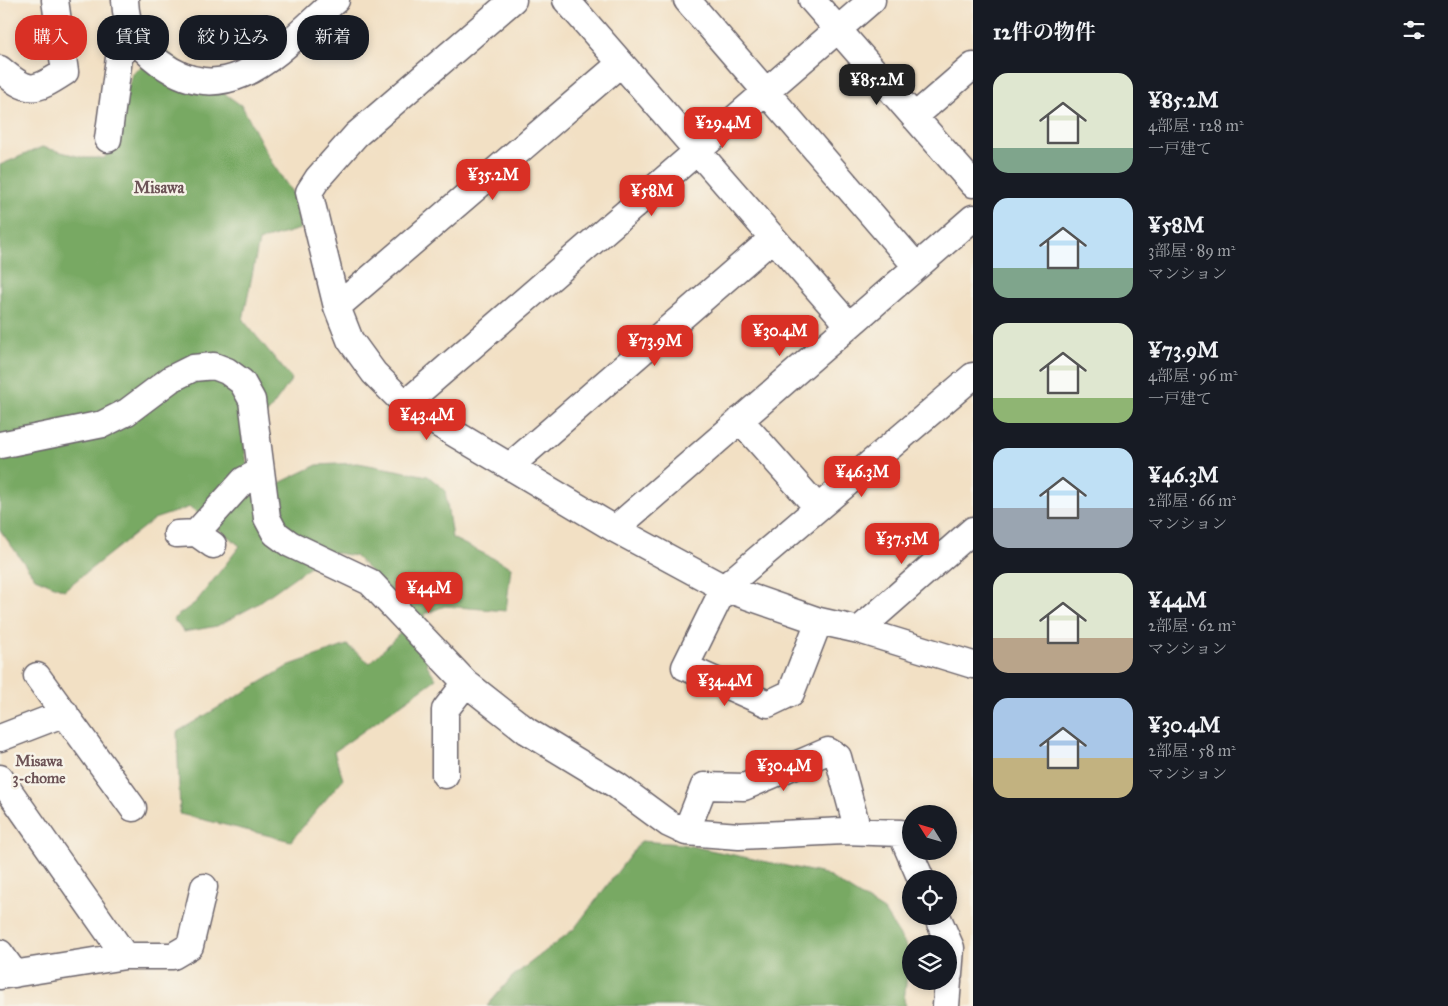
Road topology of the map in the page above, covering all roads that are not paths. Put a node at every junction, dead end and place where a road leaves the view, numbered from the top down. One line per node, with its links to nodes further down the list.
1 (55, 0): 15 (street)
2 (125, 0): 9 (street)
3 (336, 0): 12 (street)
4 (514, 0): 24 (street)
5 (566, 0): 13 (street)
6 (687, 0): 16 (street)
7 (812, 0): 10 (street)
8 (872, 0): 10 (street)
9 (126, 15)
10 (838, 30): 16 (street); 17 (street)
11 (119, 60): 18 (street)
12 (156, 60)
13 (621, 63): 19 (street); 24 (street)
14 (973, 66): 17 (street)
15 (0, 69)
16 (765, 91): 19 (street); 23 (street)
17 (914, 117): 20 (street)
18 (108, 138)
19 (697, 150): 22 (street); 27 (street)
20 (973, 184)
21 (973, 218): 23 (street)
22 (773, 238): 25 (street); 30 (street)
23 (916, 266): 25 (street)
24 (337, 307): 27 (street)
25 (848, 324): 28 (street)
26 (973, 376): 32 (street)
27 (405, 404): 30 (street)
28 (740, 420): 32 (street); 33 (street)
29 (0, 445): 31 (street)
30 (510, 466): 33 (street)
31 (261, 471): 35 (street); 41 (street)
32 (818, 508): 36 (street)
33 (614, 529): 36 (street)
34 (973, 530): 38 (street)
35 (195, 538)
36 (724, 588): 37 (street); 37 (street)
37 (819, 621): 38 (street)
38 (859, 630): 39 (street)
39 (973, 665)
40 (36, 676): 42 (street)
41 (466, 683): 44 (street); 48 (street)
42 (65, 713): 43 (street); 46 (street)
43 (0, 738)
44 (445, 775)
45 (0, 778): 52 (street)
46 (133, 808)
47 (858, 831): 48 (street); 48 (street); 49 (street)
48 (686, 832)
49 (917, 870)
50 (204, 887): 52 (street)
51 (0, 953): 53 (street)
52 (125, 956): 53 (street)
53 (8, 975)
54 (947, 990): 55 (street)
55 (946, 1006)

